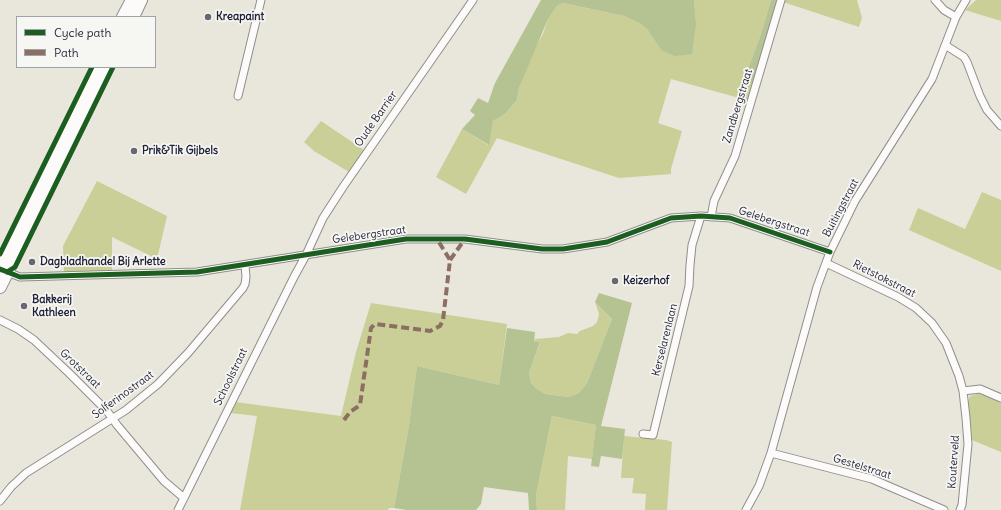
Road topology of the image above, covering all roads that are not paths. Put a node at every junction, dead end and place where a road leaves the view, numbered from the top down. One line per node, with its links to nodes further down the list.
1 (132, 0): 8 (main road)
2 (141, 0): 9 (main road)
3 (261, 0): 14 (street)
4 (473, 0): 19 (street, Oude Barrier)
5 (781, 0): 17 (street, Zandbergstraat)
6 (935, 0): 10 (street)
7 (966, 0): 10 (street, Buitingstraat)
8 (124, 16)
9 (133, 16)
10 (956, 17): 11 (street, Buitingstraat)
11 (945, 45): 15 (street); 18 (street, Buitingstraat)
12 (98, 68): 22 (main road)
13 (107, 68): 22 (main road)
14 (238, 96)
15 (1001, 126)
16 (701, 216): 17 (street, Gelebergstraat); 19 (street, Gelebergstraat); 28 (street, Kerselarenlaan)
17 (711, 216): 18 (street, Gelebergstraat)
18 (830, 252): 20 (street, Buitingstraat)
19 (306, 255): 21 (street, Gelebergstraat); 30 (street, Schoolstraat)
20 (826, 263): 25 (street, Rietstokstraat); 29 (street, Buitingstraat)
21 (246, 265): 22 (street, Gelebergstraat); 27 (street, Solferinostraat)
22 (2, 269): 23 (main road)
23 (0, 287)
24 (0, 320): 27 (street, Grotstraat)
25 (962, 390): 26 (street); 35 (street, Kouterveld)
26 (1001, 398)
27 (112, 418): 30 (street, Grotstraat); 31 (street, Solferinostraat)
28 (643, 434)
29 (771, 453): 33 (street, Buitingstraat); 34 (street, Gestelstraat)
30 (184, 498): 32 (street, Schoolstraat)
31 (0, 501)
32 (178, 510)
33 (746, 510)
34 (944, 510)
35 (960, 510)

